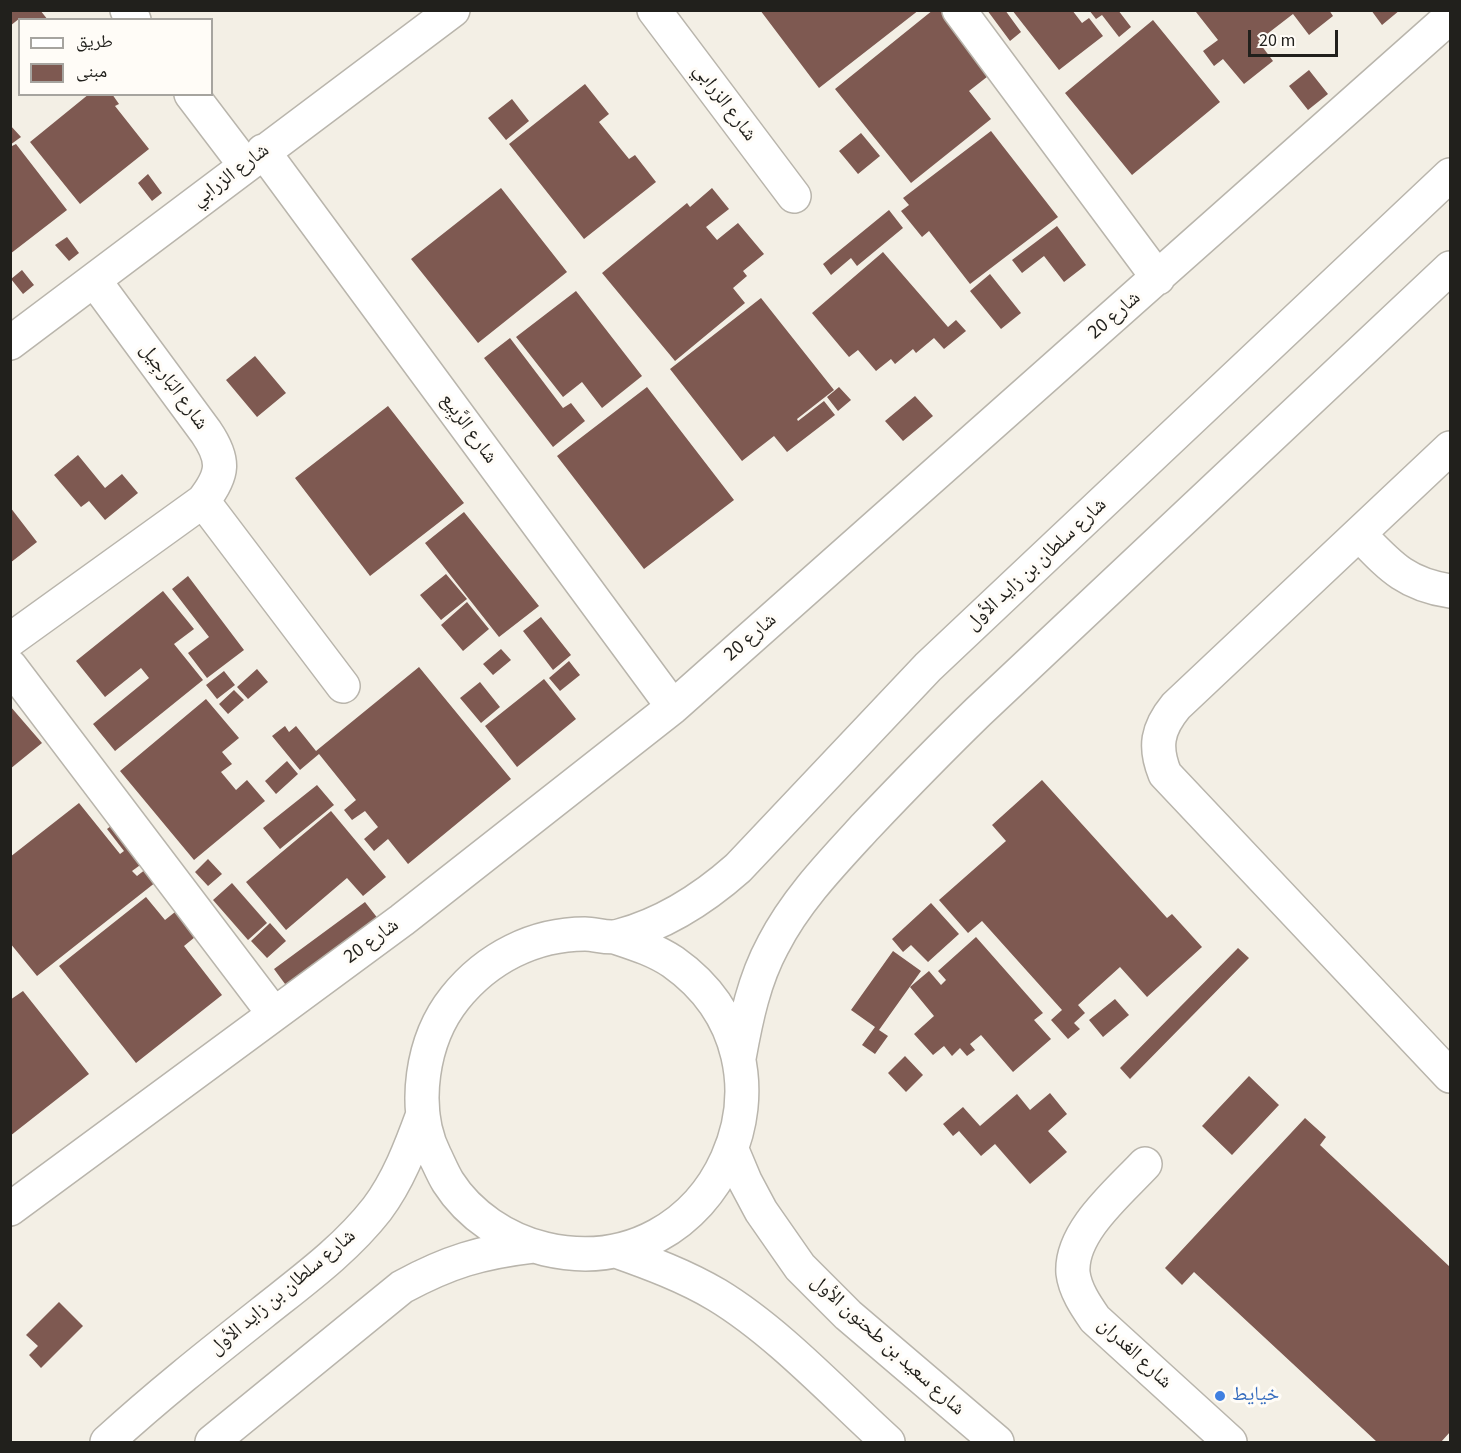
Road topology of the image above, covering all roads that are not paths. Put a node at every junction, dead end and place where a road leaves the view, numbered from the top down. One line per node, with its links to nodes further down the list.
1 (453, 10): 6 (street, شارع الزرابي)
2 (654, 10): 8 (street, شارع الزرابي)
3 (959, 10): 10 (street)
4 (1450, 17): 10 (street, شارع 20)
5 (193, 96): 6 (street, شارع الرَّبِيع)
6 (254, 158): 11 (street, شارع الزرابي); 20 (street, شارع الرَّبِيع)
7 (1450, 175): 21 (street, شارع سلطان بن زايد الأول)
8 (794, 196)
9 (1450, 268): 23 (street)
10 (1158, 278): 20 (street, شارع 20)
11 (94, 280): 12 (street, شارع الزرابي); 14 (street, شارع البَارجِيل)
12 (10, 343)
13 (1450, 448): 15 (street)
14 (203, 501): 17 (street, شارع البَارجِيل); 19 (street)
15 (1359, 534): 16 (street); 24 (street)
16 (1450, 591)
17 (10, 640)
18 (10, 666): 22 (street)
19 (343, 686)
20 (673, 707): 22 (street, شارع 20)
21 (615, 937): 23 (street); 25 (street)
22 (274, 1014): 28 (street, شارع 20)
23 (739, 1060): 26 (street)
24 (1450, 1076)
25 (423, 1114): 29 (street); 32 (street, شارع سلطان بن زايد الأول)
26 (732, 1150): 30 (street); 34 (street, شارع سعيد بن طحنون الأول)
27 (1145, 1164): 35 (street, شارع الغدران)
28 (10, 1209)
29 (532, 1246): 30 (street); 33 (street)
30 (616, 1251): 31 (street)
31 (871, 1436)
32 (107, 1443)
33 (212, 1443)
34 (997, 1443)
35 (1230, 1443)

